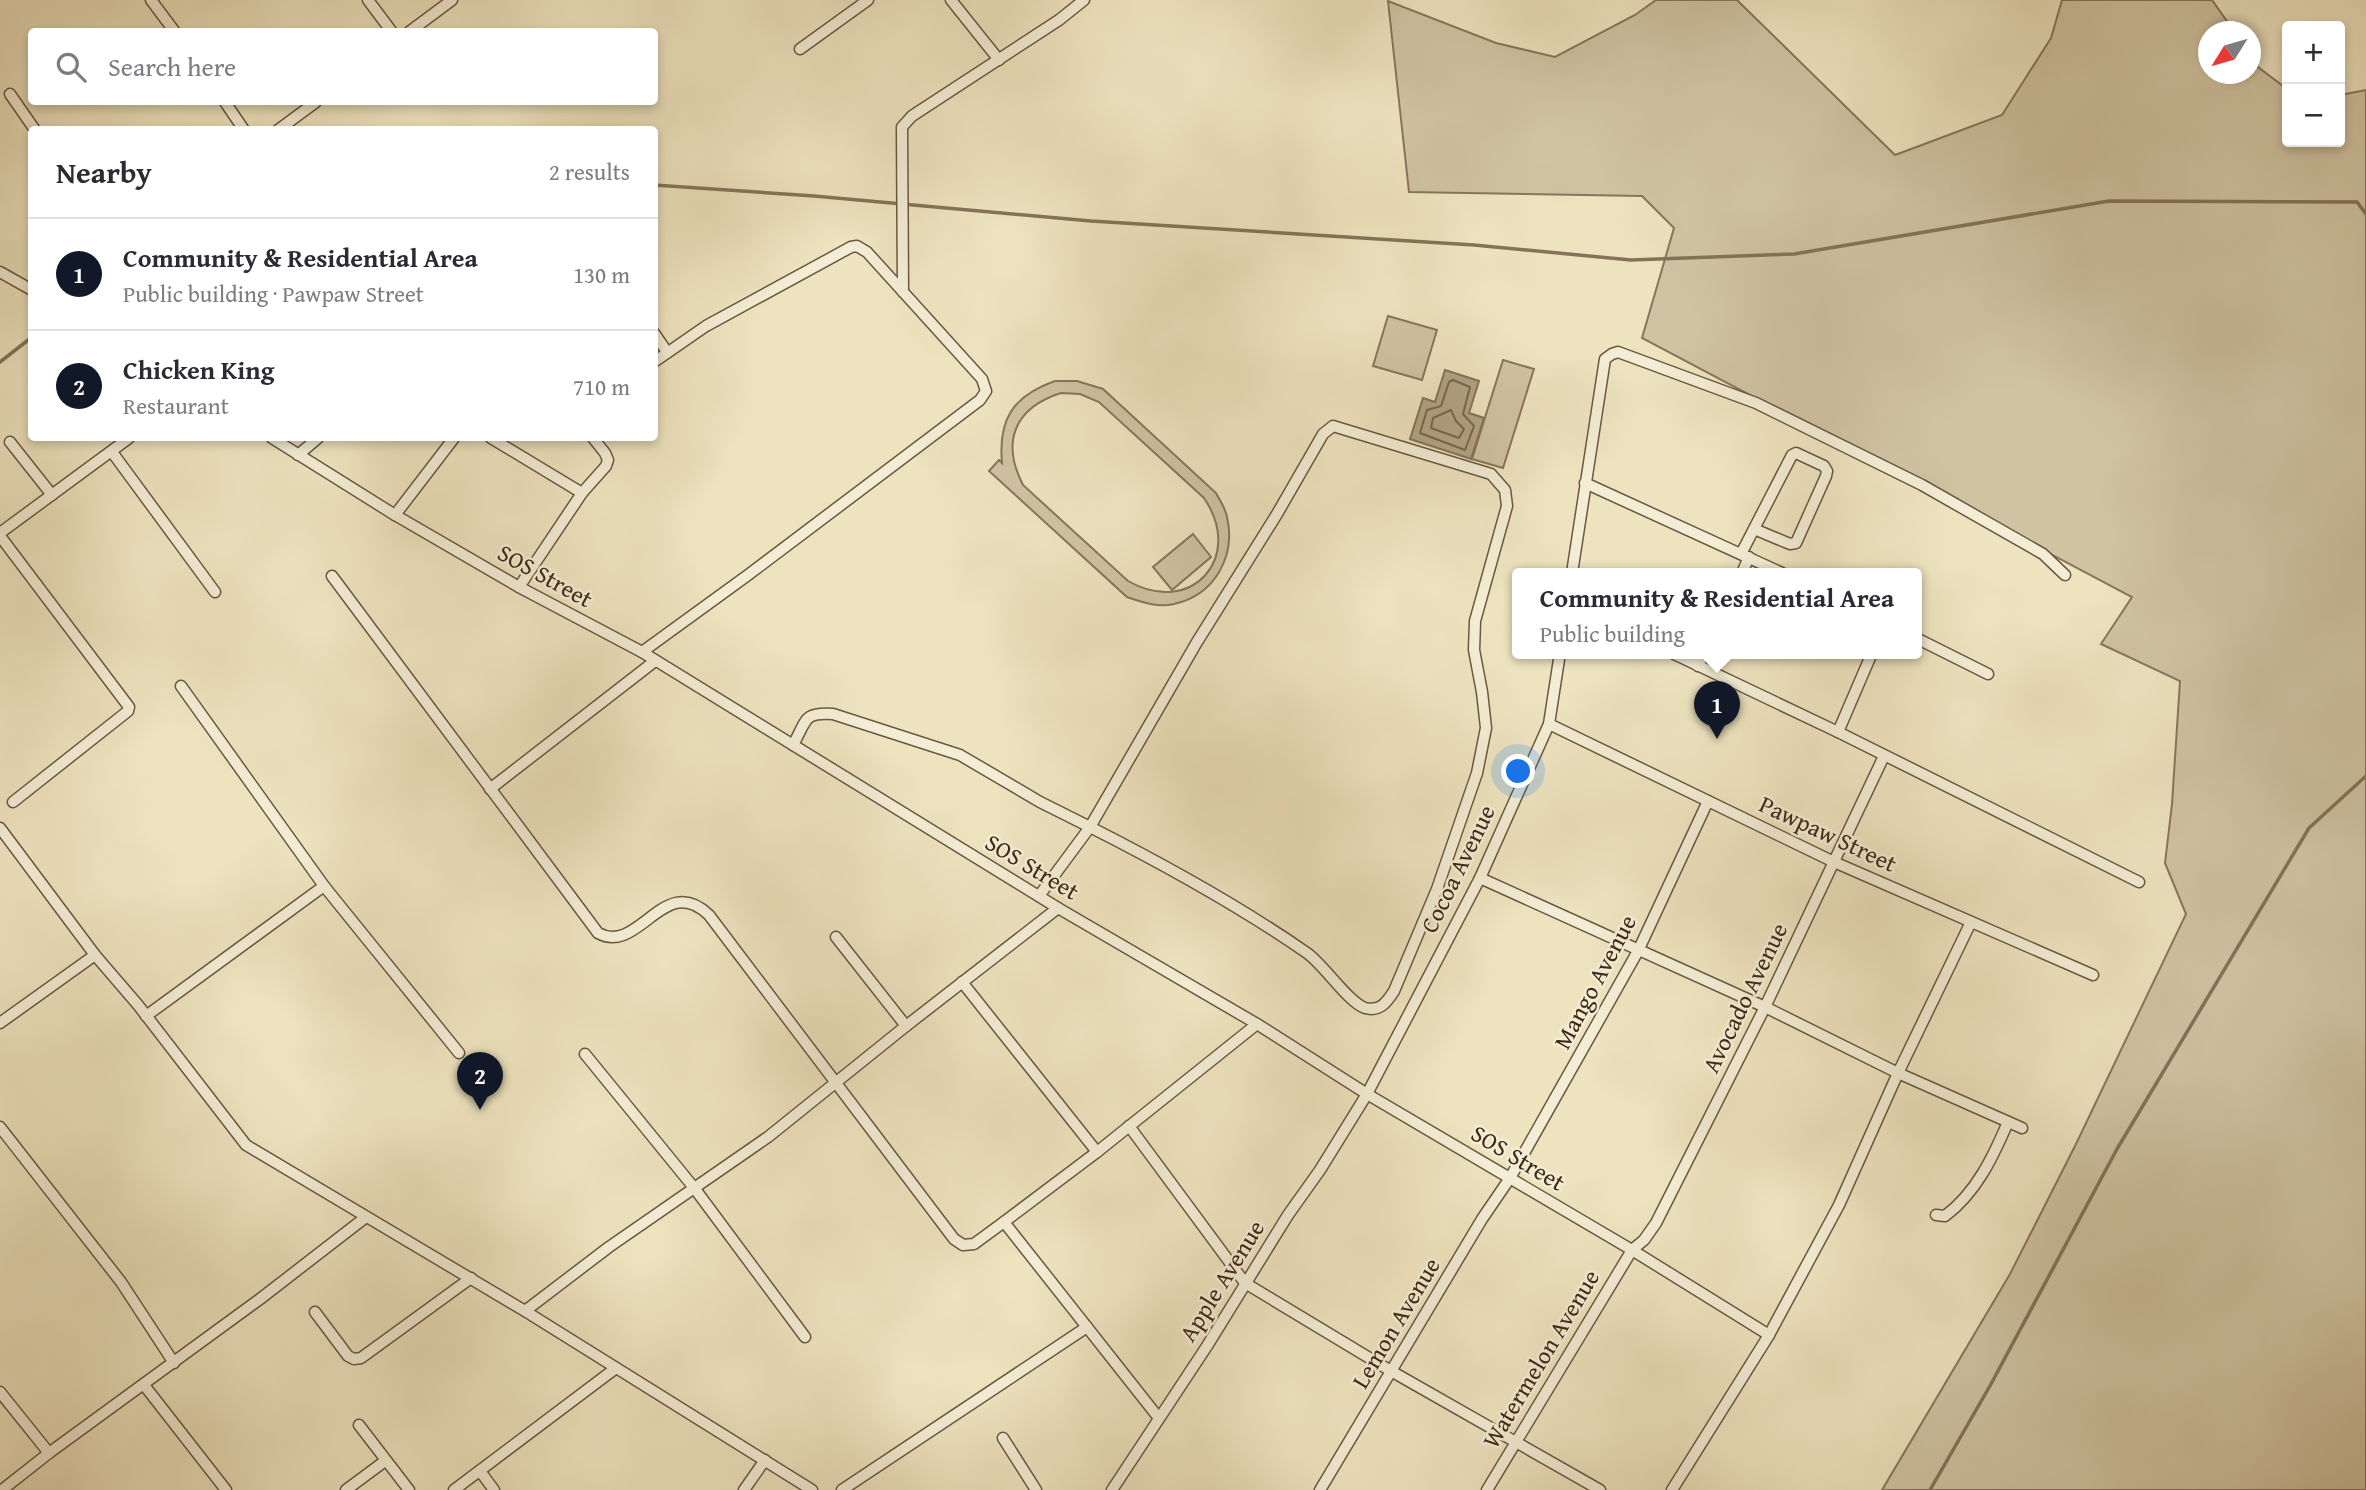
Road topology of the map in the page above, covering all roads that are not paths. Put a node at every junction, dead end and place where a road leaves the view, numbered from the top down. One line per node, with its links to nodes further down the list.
1 (151, 0): 7 (street)
2 (368, 0): 8 (street)
3 (452, 0): 9 (street)
4 (868, 0): 10 (street)
5 (951, 0): 11 (street)
6 (1084, 0): 11 (street)
7 (172, 28)
8 (389, 28)
9 (414, 28)
10 (800, 48)
11 (999, 60): 20 (street)
12 (10, 94): 15 (street)
13 (227, 105): 16 (street)
14 (312, 105): 17 (street)
15 (32, 126)
16 (241, 126)
17 (283, 126)
18 (0, 272): 19 (street)
19 (28, 288)
20 (903, 292): 22 (street); 48 (street)
21 (658, 340): 22 (street)
22 (667, 352): 23 (street)
23 (658, 359)
24 (125, 441): 31 (street)
25 (277, 441): 32 (street, SOS Street)
26 (314, 441): 32 (street)
27 (452, 441): 36 (street)
28 (496, 441): 34 (street)
29 (595, 441): 34 (street)
30 (10, 442): 35 (street)
31 (112, 452): 35 (street); 46 (street)
32 (298, 455): 36 (street, SOS Street)
33 (1585, 482): 39 (street); 40 (street); 43 (street)
34 (582, 493): 45 (street)
35 (52, 495): 38 (street)
36 (395, 515): 45 (street, SOS Street)
37 (1754, 529): 37 (street); 39 (street)
38 (0, 534): 63 (street)
39 (1745, 556): 41 (street); 42 (street)
40 (1573, 568)
41 (1743, 568)
42 (1771, 568)
43 (2065, 575)
44 (332, 576): 61 (street)
45 (519, 587): 48 (street, SOS Street)
46 (215, 592)
47 (1922, 641): 55 (street)
48 (642, 652): 53 (street, SOS Street)
49 (1559, 659): 57 (street, Cocoa Avenue)
50 (1684, 659): 54 (street)
51 (1702, 659): 54 (street)
52 (1869, 659): 58 (street)
53 (655, 661): 59 (street, SOS Street); 61 (street)
54 (1699, 666): 58 (street)
55 (1988, 674)
56 (181, 686): 69 (street)
57 (1549, 724): 62 (street, Pawpaw Street); 67 (street, Cocoa Avenue)
58 (1838, 732): 60 (street)
59 (793, 746): 64 (street); 70 (street, SOS Street)
60 (1884, 756): 66 (street, Avocado Avenue); 68 (street)
61 (490, 789): 86 (street)
62 (1707, 801): 66 (street, Pawpaw Street); 74 (street, Mango Avenue)
63 (13, 802)
64 (1090, 827): 64 (street); 70 (street)
65 (0, 828): 75 (street)
66 (1834, 862): 72 (street, Pawpaw Street); 78 (street, Avocado Avenue)
67 (1480, 878): 74 (street); 87 (street, Cocoa Avenue)
68 (2139, 882)
69 (324, 886): 79 (street); 83 (street)
70 (1039, 896): 71 (street, SOS Street)
71 (1058, 908): 77 (street); 81 (street, SOS Street)
72 (1971, 922): 76 (street, Pawpaw Street); 85 (street)
73 (836, 937): 82 (street)
74 (1638, 951): 78 (street); 93 (street, Mango Avenue)
75 (95, 955): 79 (street); 80 (street)
76 (2093, 975)
77 (962, 982): 82 (street); 92 (street)
78 (1765, 1007): 85 (street); 98 (street, Avocado Avenue)
79 (146, 1016): 96 (street)
80 (0, 1023)
81 (1257, 1024): 87 (street, SOS Street); 89 (street)
82 (906, 1026): 86 (street)
83 (459, 1054)
84 (585, 1054): 94 (street)
85 (1898, 1073): 88 (street); 104 (street)
86 (836, 1082): 94 (street); 97 (street)
87 (1367, 1094): 93 (street, SOS Street); 100 (street, Apple Avenue)
88 (2008, 1122): 91 (street); 95 (street)
89 (1129, 1126): 92 (street); 100 (street)
90 (0, 1127): 106 (street)
91 (2022, 1128)
92 (1097, 1152): 97 (street)
93 (1510, 1178): 98 (street, SOS Street); 108 (street, Lemon Avenue)
94 (695, 1189): 101 (street); 105 (street)
95 (1936, 1215)
96 (366, 1217): 99 (street); 106 (street)
97 (1004, 1222): 103 (street)
98 (1632, 1250): 104 (street, SOS Street); 114 (street, Watermelon Avenue)
99 (471, 1278): 101 (street); 102 (street)
100 (1245, 1283): 108 (street); 111 (street, Apple Avenue)
101 (525, 1311): 107 (street)
102 (315, 1312)
103 (1087, 1327): 111 (street); 127 (street)
104 (1769, 1335): 133 (street)
105 (805, 1337)
106 (174, 1363): 109 (street)
107 (616, 1368): 116 (street); 118 (street)
108 (1391, 1371): 114 (street); 130 (street, Lemon Avenue)
109 (144, 1385): 115 (street); 120 (street)
110 (0, 1392): 115 (street)
111 (1158, 1418): 129 (street, Apple Avenue)
112 (359, 1426): 117 (street)
113 (1003, 1438): 128 (street)
114 (1515, 1442): 131 (street, Watermelon Avenue); 132 (street)
115 (49, 1453): 119 (street)
116 (765, 1460): 125 (street); 126 (street)
117 (385, 1461): 121 (street); 122 (street)
118 (480, 1471): 123 (street); 124 (street)
119 (2, 1490)
120 (226, 1490)
121 (346, 1490)
122 (410, 1490)
123 (454, 1490)
124 (494, 1490)
125 (744, 1490)
126 (812, 1490)
127 (842, 1490)
128 (1036, 1490)
129 (1112, 1490)
130 (1320, 1490)
131 (1487, 1490)
132 (1600, 1490)
133 (1672, 1490)

